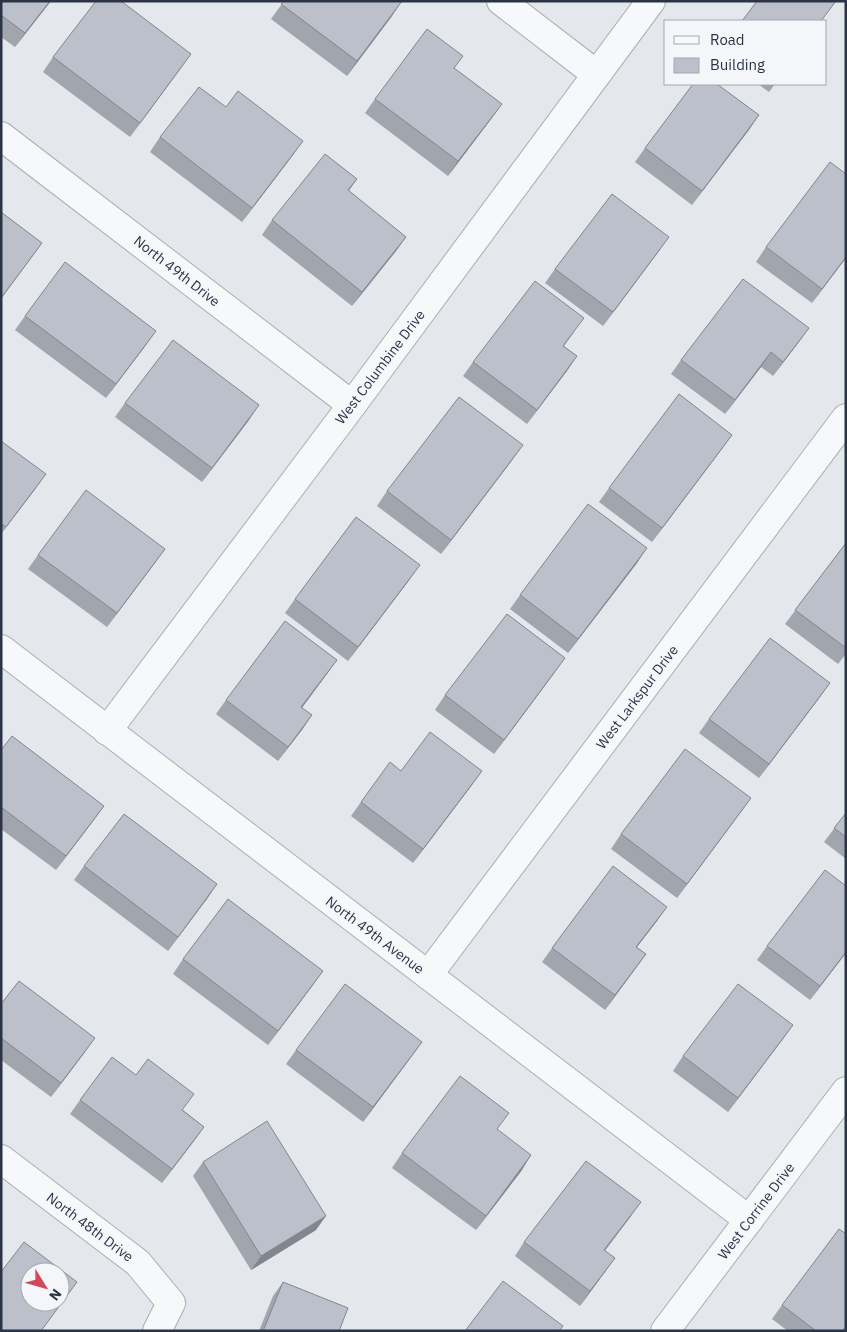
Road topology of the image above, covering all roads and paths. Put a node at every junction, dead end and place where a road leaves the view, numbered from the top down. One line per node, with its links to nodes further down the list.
1 (501, 1): 3 (street)
2 (651, 1): 3 (street, West Columbine Drive)
3 (596, 74): 5 (street, West Columbine Drive)
4 (1, 136): 5 (street, North 49th Drive)
5 (352, 405): 8 (street, West Columbine Drive)
6 (846, 418): 9 (street, West Larkspur Drive)
7 (1, 649): 8 (street, North 49th Avenue)
8 (107, 731): 9 (street, North 49th Avenue)
9 (428, 975): 12 (street, North 49th Avenue)
10 (846, 1091): 12 (street, West Corrine Drive)
11 (1, 1159): 13 (street, North 48th Drive)
12 (749, 1220): 14 (street, West Corrine Drive)
13 (157, 1331)
14 (665, 1331)

